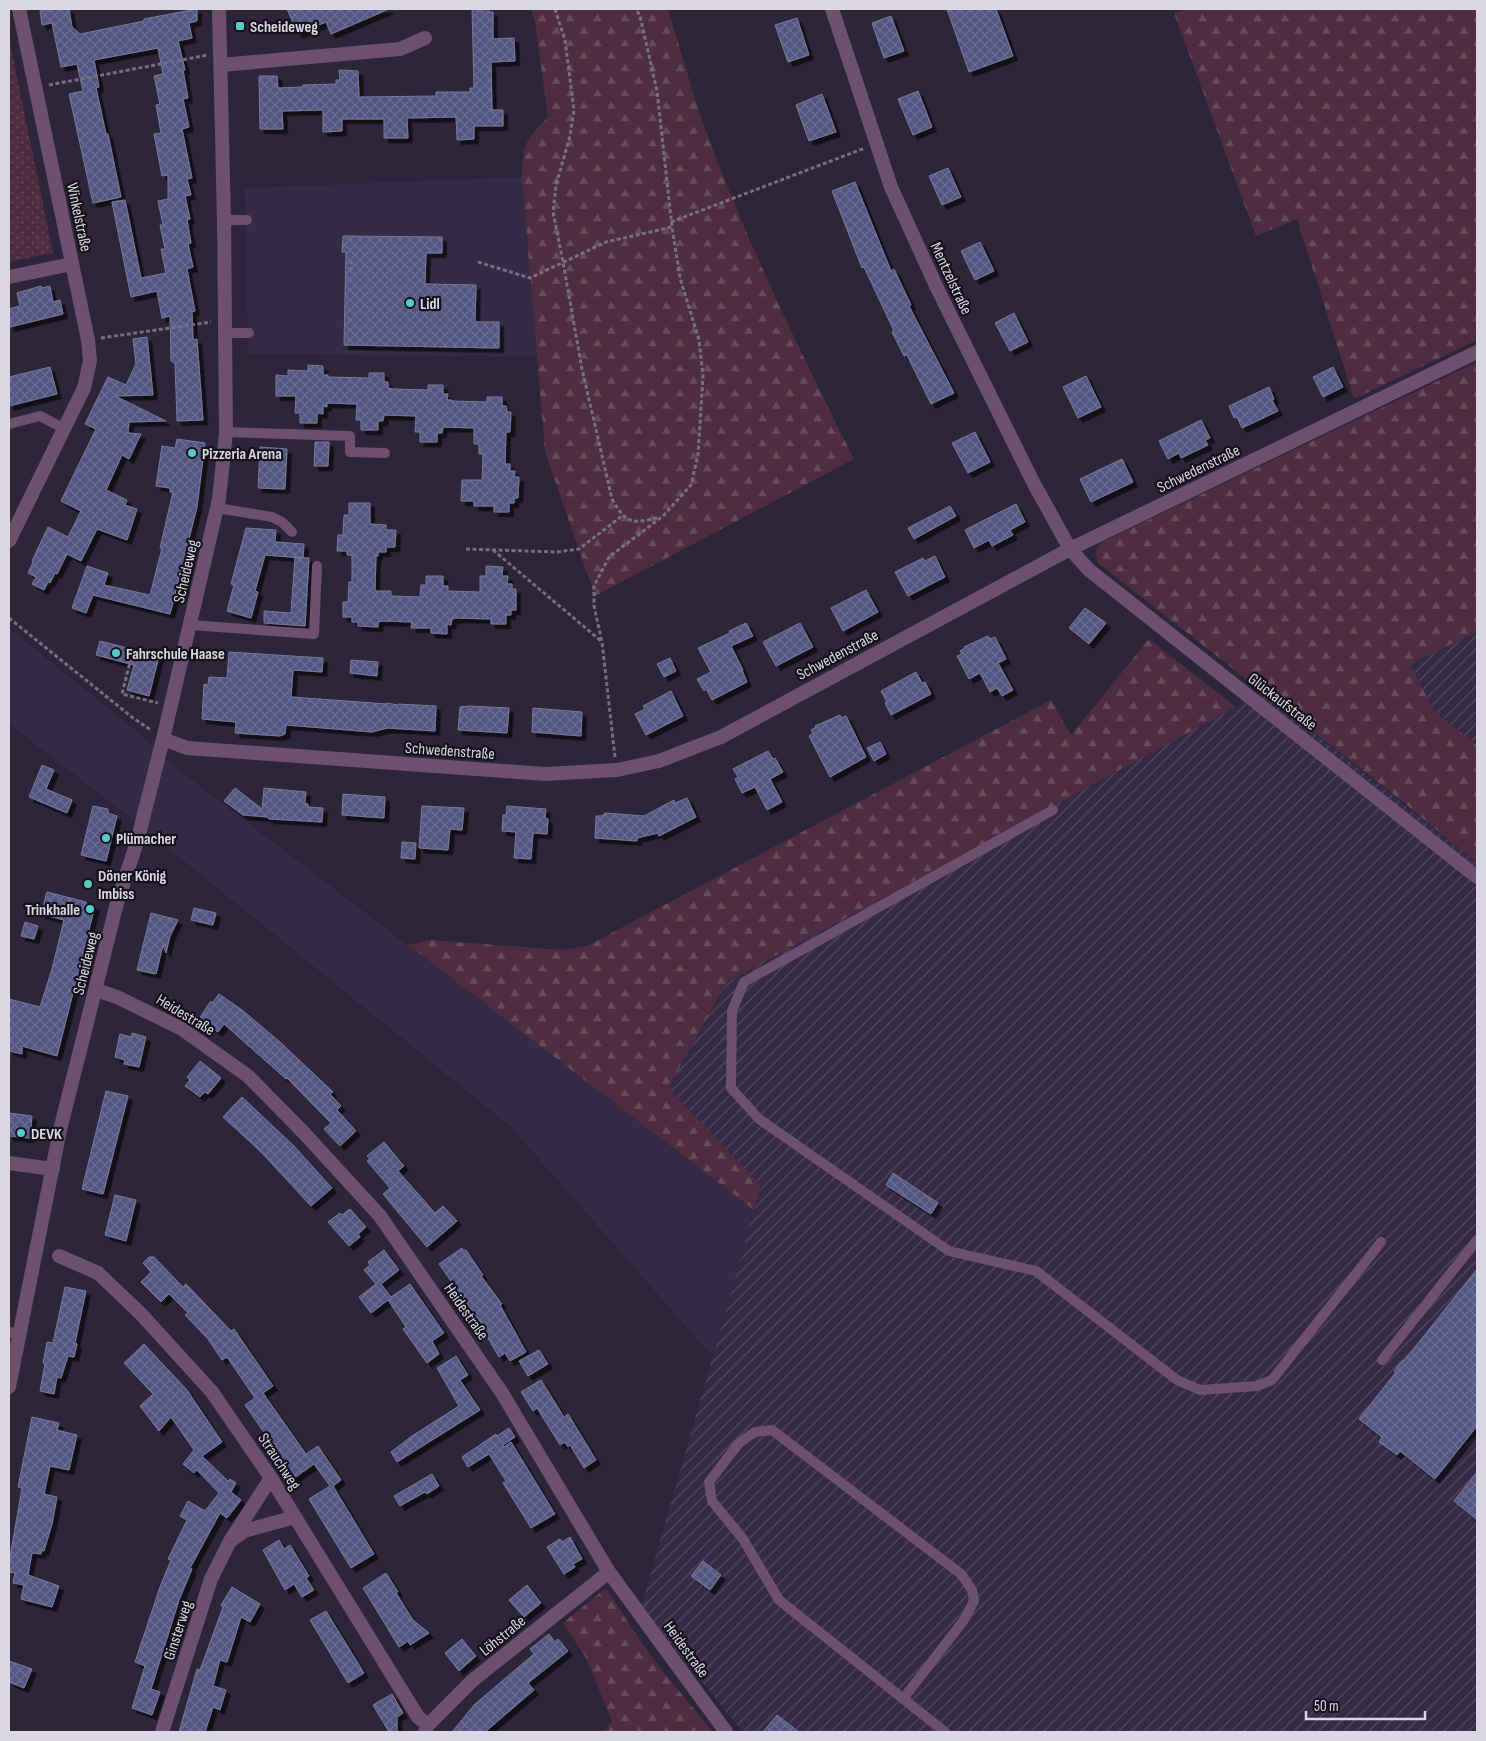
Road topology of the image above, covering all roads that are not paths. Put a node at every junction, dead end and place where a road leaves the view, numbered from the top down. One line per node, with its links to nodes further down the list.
1 (19, 9): 8 (street, Winkelstraße)
2 (219, 9): 5 (street, Scheideweg)
3 (832, 9): 20 (street, Mentzelstraße)
4 (425, 38): 5 (street)
5 (221, 59): 6 (street, Scheideweg)
6 (224, 220): 7 (lane); 10 (street, Scheideweg)
7 (247, 220)
8 (72, 264): 9 (street); 14 (street, Winkelstraße)
9 (9, 277)
10 (225, 326): 11 (lane); 15 (street, Scheideweg)
11 (249, 333)
12 (1477, 352): 20 (street, Schwedenstraße)
13 (9, 424): 14 (lane)
14 (63, 428): 19 (street, Winkelstraße)
15 (226, 432): 16 (lane); 17 (street, Scheideweg)
16 (384, 453)
17 (217, 508): 18 (lane); 22 (street, Scheideweg)
18 (292, 532)
19 (9, 541)
20 (1070, 549): 23 (street, Schwedenstraße); 25 (street, Glückaufstraße)
21 (318, 566): 22 (lane)
22 (190, 625): 23 (street, Scheideweg)
23 (164, 739): 26 (street, Scheideweg)
24 (1053, 810): 30 (lane)
25 (1477, 877)
26 (96, 990): 28 (street, Scheideweg); 38 (street, Heidestraße)
27 (9, 1163): 28 (street)
28 (53, 1169): 32 (street, Scheideweg)
29 (1477, 1240): 33 (lane)
30 (1381, 1242)
31 (59, 1256): 35 (street, Strauchweg)
32 (14, 1333): 34 (street, Scheideweg)
33 (1382, 1360)
34 (9, 1387)
35 (271, 1478): 36 (street, Strauchweg); 37 (street, Ginsterweg)
36 (295, 1517): 37 (street); 40 (street, Strauchweg)
37 (230, 1540): 41 (street, Ginsterweg)
38 (609, 1572): 40 (street, Löhstraße); 42 (street, Heidestraße)
39 (903, 1699): 39 (lane); 43 (lane)
40 (426, 1729)
41 (162, 1732)
42 (726, 1732)
43 (945, 1732)

